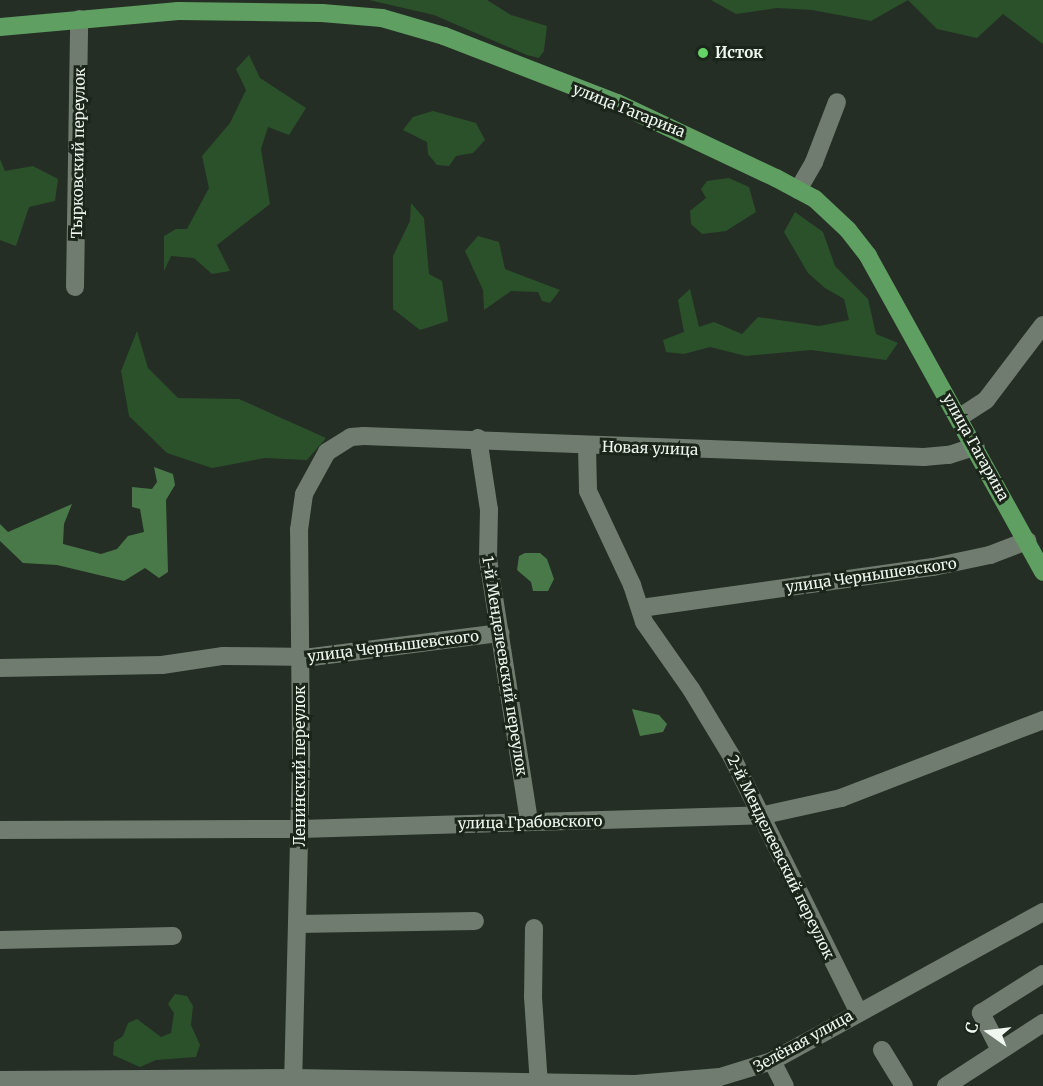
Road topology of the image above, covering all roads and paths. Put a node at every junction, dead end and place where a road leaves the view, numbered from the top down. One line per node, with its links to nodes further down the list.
1 (79, 19): 2 (main road, улица Гагарина); 4 (main road, улица Гагарина); 5 (street, Тырковский переулок)
2 (0, 27)
3 (837, 102): 4 (street)
4 (798, 190): 7 (main road, улица Гагарина)
5 (75, 287)
6 (1043, 325): 7 (street)
7 (960, 417): 10 (main road, улица Гагарина)
8 (478, 438): 9 (street, Новая улица); 11 (street, Новая улица); 15 (street, 1-й Менделеевский переулок)
9 (587, 446): 10 (street, Новая улица); 14 (street, 2-й Менделеевский переулок)
10 (976, 446): 12 (main road, улица Гагарина)
11 (327, 452): 16 (street, Ленинский переулок)
12 (1027, 541): 13 (main road, улица Гагарина); 14 (street, улица Чернышевского)
13 (1043, 572)
14 (640, 608): 19 (street, 2-й Менделеевский переулок)
15 (500, 633): 16 (street, улица Чернышевского); 20 (street, 1-й Менделеевский переулок)
16 (300, 657): 17 (street, улица Чернышевского); 21 (street, Ленинский переулок)
17 (0, 668)
18 (1043, 720): 19 (street, улица Грабовского)
19 (764, 815): 20 (street, улица Грабовского); 30 (street, 2-й Менделеевский переулок)
20 (529, 822): 21 (street, улица Грабовского)
21 (300, 829): 22 (street, улица Грабовского); 25 (street, Ленинский переулок)
22 (0, 830)
23 (1043, 912): 30 (street, Зелёная улица)
24 (475, 921): 25 (street)
25 (297, 924): 36 (street, Ленинский переулок)
26 (534, 928): 37 (street)
27 (173, 936): 28 (street)
28 (0, 940)
29 (1043, 974): 33 (street)
30 (858, 1011): 34 (street, Зелёная улица)
31 (1043, 1023): 33 (street)
32 (882, 1050): 39 (street)
33 (1000, 1050): 40 (street)
34 (772, 1061): 37 (street, Зелёная улица); 38 (street)
35 (0, 1080): 36 (street, Зелёная улица)
36 (293, 1082): 37 (street, Зелёная улица)
37 (539, 1084)
38 (785, 1086)
39 (904, 1086)
40 (946, 1086)

